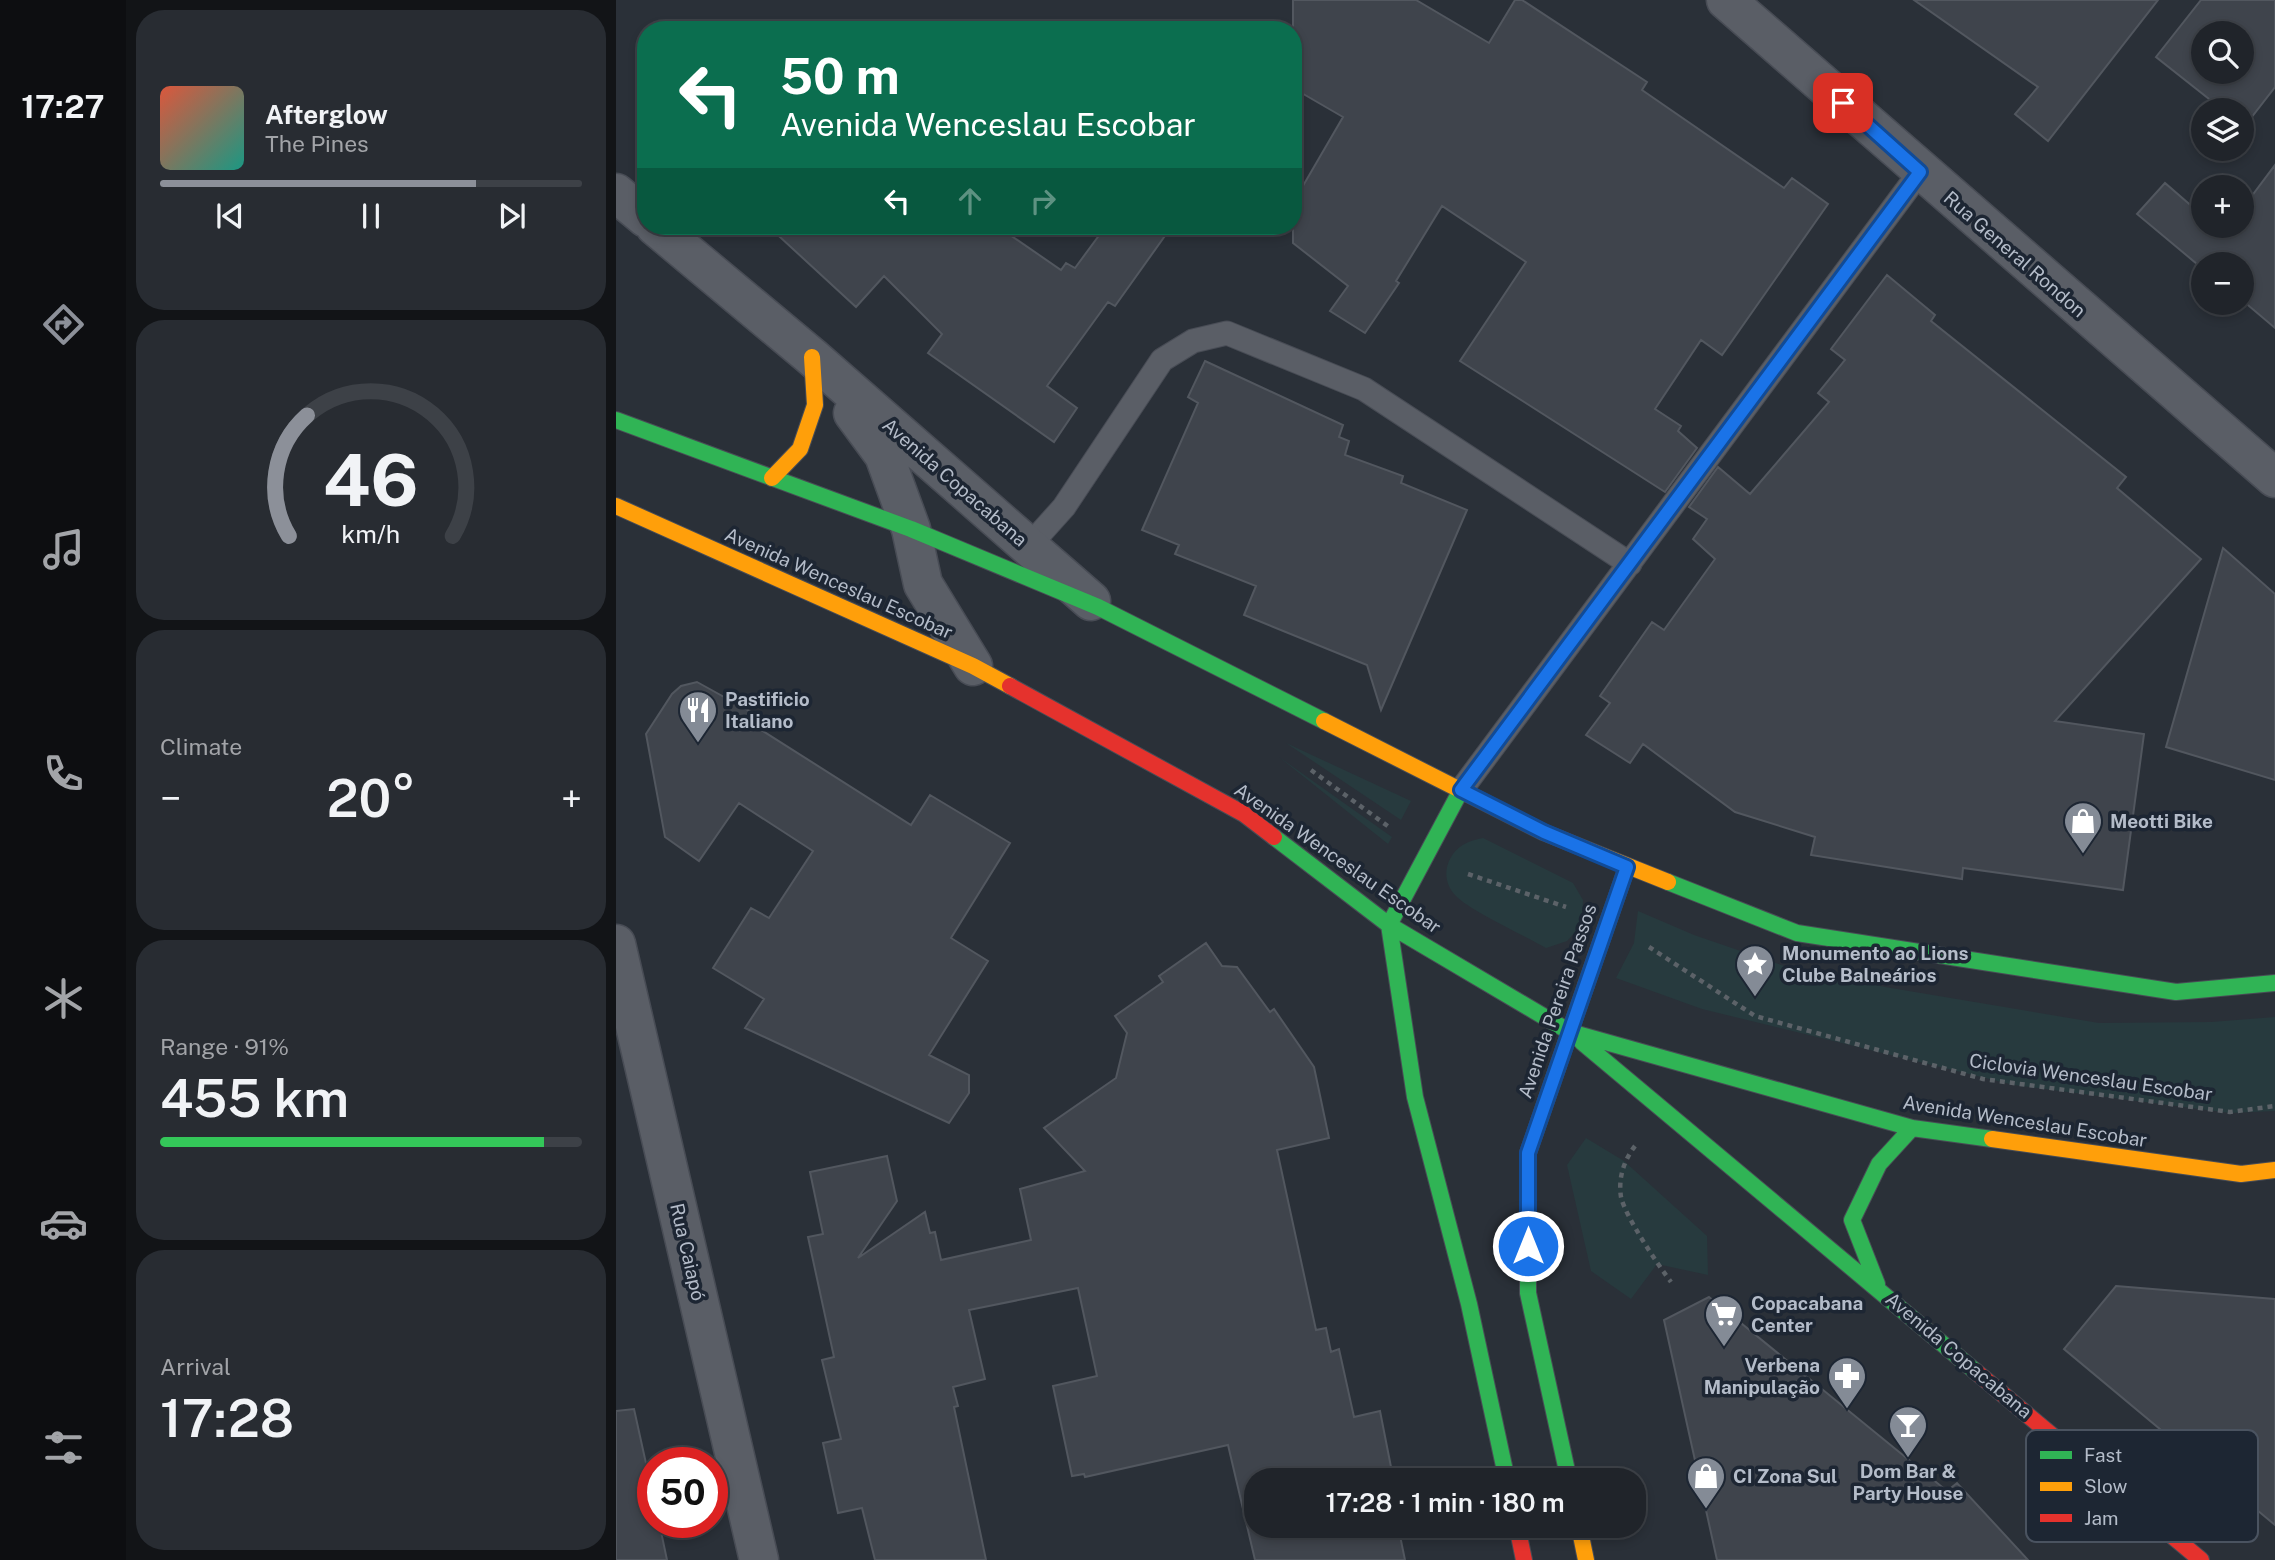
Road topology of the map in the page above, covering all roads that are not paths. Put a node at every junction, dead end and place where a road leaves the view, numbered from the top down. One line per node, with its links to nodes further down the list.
1 (1726, 0): 2 (street, Rua General Rondon)
2 (1920, 172): 9 (street, Rua General Rondon); 13 (lane)
3 (616, 193): 4 (street)
4 (637, 210)
5 (666, 235): 6 (street, Avenida Copacabana)
6 (813, 358): 8 (main road); 11 (street, Avenida Copacabana); 12 (street, Avenida Copacabana)
7 (616, 421): 8 (main road)
8 (772, 478): 11 (main road)
9 (2275, 478)
10 (616, 506): 15 (main road, Avenida Wenceslau Escobar)
11 (911, 529): 14 (main road); 15 (street, Avenida Copacabana)
12 (1028, 546): 13 (lane); 14 (street, Avenida Copacabana)
13 (1630, 564): 16 (lane)
14 (1098, 607): 16 (main road)
15 (973, 666): 18 (main road, Avenida Wenceslau Escobar)
16 (1461, 790): 17 (main road); 18 (main road)
17 (1627, 867): 20 (main road); 21 (main road, Avenida Pereira Passos)
18 (1389, 925): 21 (main road, Avenida Wenceslau Escobar); 26 (main road)
19 (616, 943): 31 (street, Rua Caiapó)
20 (2275, 983)
21 (1570, 1032): 22 (main road, Avenida Wenceslau Escobar); 24 (main road, Avenida Copacabana); 27 (main road, Avenida Pereira Passos)
22 (1912, 1128): 23 (main road, Avenida Wenceslau Escobar); 24 (main road, Avenida Copacabana)
23 (2275, 1170)
24 (1877, 1286): 25 (main road, Avenida Copacabana)
25 (2047, 1430)
26 (1505, 1468)
27 (1566, 1468)
28 (1519, 1538): 32 (main road)
29 (1581, 1538): 33 (main road)
30 (2180, 1542): 34 (main road, Avenida Copacabana)
31 (759, 1560)
32 (1524, 1560)
33 (1586, 1560)
34 (2201, 1560)

